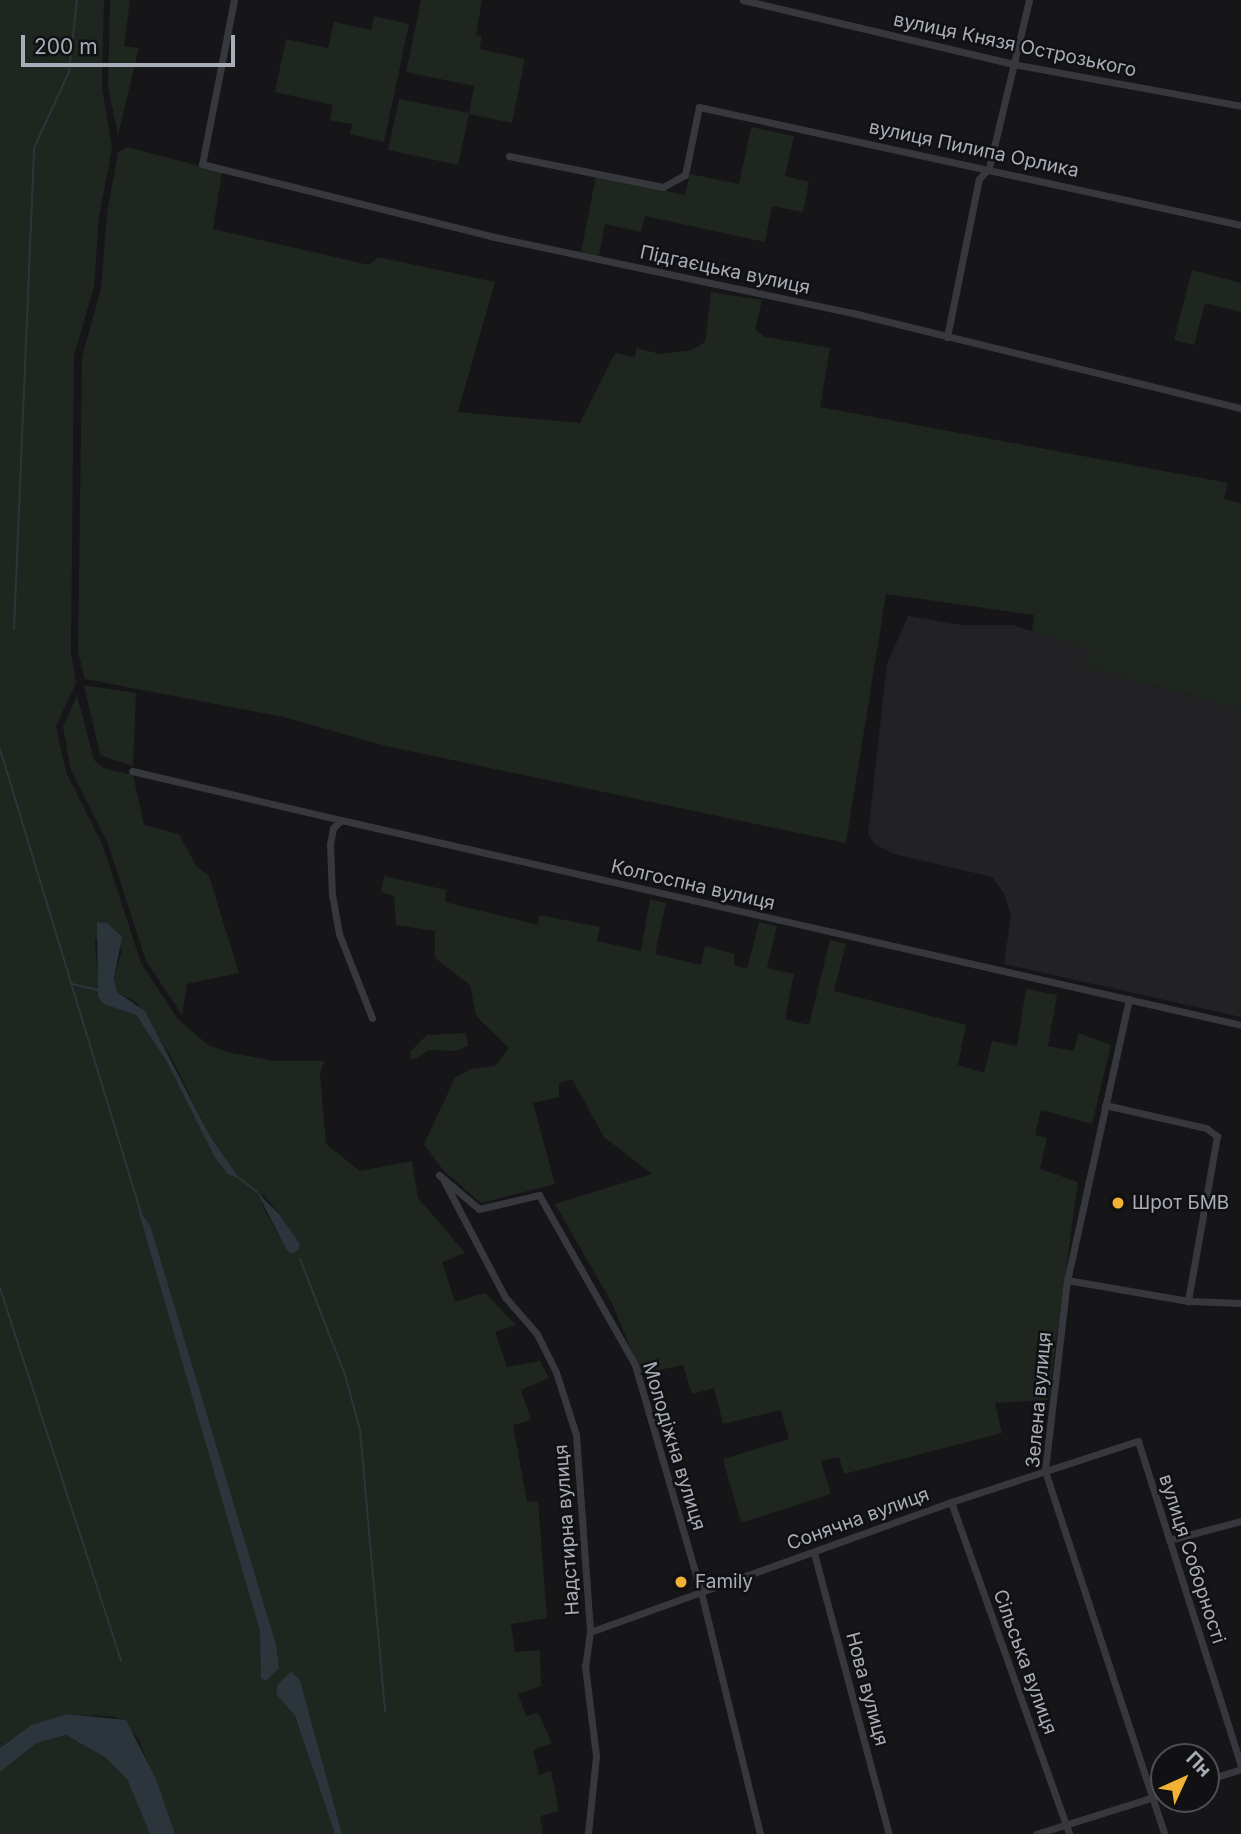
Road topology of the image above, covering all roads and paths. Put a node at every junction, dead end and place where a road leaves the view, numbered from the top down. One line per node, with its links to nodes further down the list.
1 (234, 0): 9 (street, Підгаєцька вулиця)
2 (744, 0): 4 (street, вулиця Князя Острозького)
3 (1029, 0): 4 (street)
4 (1013, 64): 5 (street, вулиця Князя Острозького); 7 (street)
5 (1241, 106)
6 (509, 156): 7 (street, вулиця Пилипа Орлика)
7 (989, 168): 8 (street, вулиця Пилипа Орлика); 9 (street)
8 (1241, 225)
9 (947, 337): 10 (street, Підгаєцька вулиця)
10 (1241, 408)
11 (132, 771): 12 (street, Колгоспна вулиця)
12 (341, 820): 13 (street, Колгоспна вулиця); 14 (street)
13 (1129, 999): 15 (street, Колгоспна вулиця); 16 (street, Зелена вулиця)
14 (372, 1018)
15 (1241, 1025)
16 (1105, 1105): 18 (street, Зелена вулиця); 19 (street)
17 (439, 1175): 27 (street, Молодіжна вулиця); 28 (street, Надстирна вулиця)
18 (1067, 1280): 19 (street); 22 (street, Зелена вулиця)
19 (1188, 1301): 20 (street)
20 (1241, 1303)
21 (1138, 1441): 22 (street, Сонячна вулиця); 25 (street, вулиця Соборності)
22 (1045, 1471): 23 (street, Сонячна вулиця); 31 (street, Зелена вулиця)
23 (951, 1502): 26 (street, Сонячна вулиця); 34 (street, Сільська вулиця)
24 (1241, 1521): 25 (street)
25 (1169, 1540): 29 (street, вулиця Соборності)
26 (814, 1553): 27 (street, Сонячна вулиця); 37 (street, Нова вулиця)
27 (701, 1592): 28 (street, Сонячна вулиця); 36 (street, Молодіжна вулиця)
28 (590, 1632): 35 (street, Надстирна вулиця)
29 (1241, 1768): 30 (street)
30 (1220, 1775)
31 (1150, 1791)
32 (1150, 1798): 34 (street)
33 (1157, 1813): 40 (street, Зелена вулиця)
34 (1066, 1825): 38 (street); 39 (street, Сільська вулиця)
35 (588, 1834)
36 (760, 1834)
37 (889, 1834)
38 (1036, 1834)
39 (1069, 1834)
40 (1164, 1834)

